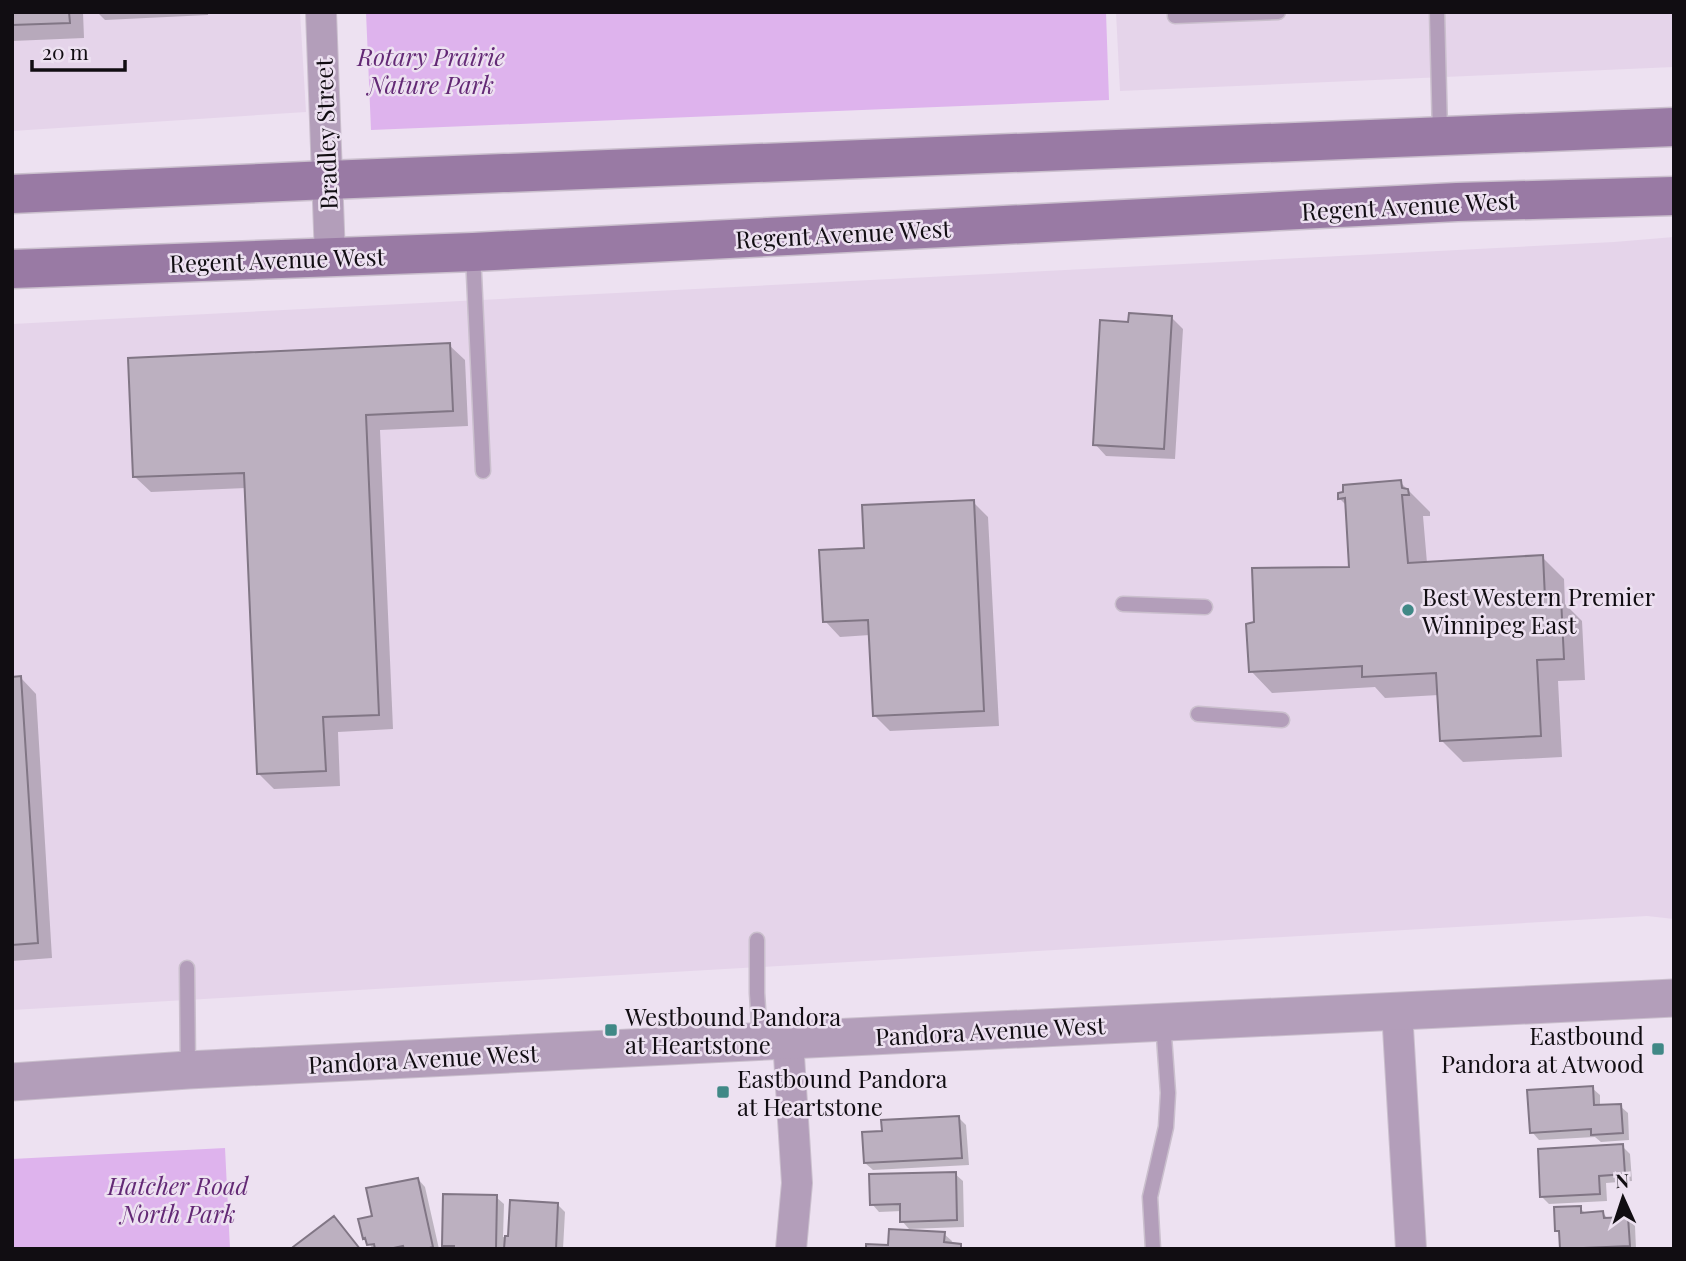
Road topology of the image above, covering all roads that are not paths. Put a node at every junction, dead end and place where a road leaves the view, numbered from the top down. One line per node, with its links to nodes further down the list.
1 (321, 12): 7 (street, Bradley Street)
2 (1175, 12): 3 (lane)
3 (1278, 12)
4 (1437, 12): 6 (lane)
5 (1674, 127): 6 (main road)
6 (1440, 136): 7 (main road)
7 (328, 180): 8 (main road); 11 (street, Bradley Street)
8 (12, 194)
9 (1674, 196): 10 (main road, Regent Avenue West)
10 (473, 252): 11 (main road, Regent Avenue West); 13 (lane)
11 (330, 257): 12 (main road, Regent Avenue West)
12 (12, 269)
13 (483, 471)
14 (1123, 604): 15 (lane)
15 (1205, 607)
16 (1198, 714): 17 (lane)
17 (1282, 720)
18 (757, 940): 23 (lane)
19 (187, 968): 24 (lane)
20 (1674, 998): 21 (street, Pandora Avenue West)
21 (1397, 1011): 22 (street, Pandora Avenue West); 28 (street)
22 (1163, 1021): 23 (street, Pandora Avenue West); 27 (lane)
23 (774, 1040): 24 (street, Pandora Avenue West); 26 (street)
24 (188, 1070): 25 (street, Pandora Avenue West)
25 (12, 1082)
26 (791, 1249)
27 (1153, 1249)
28 (1411, 1249)

